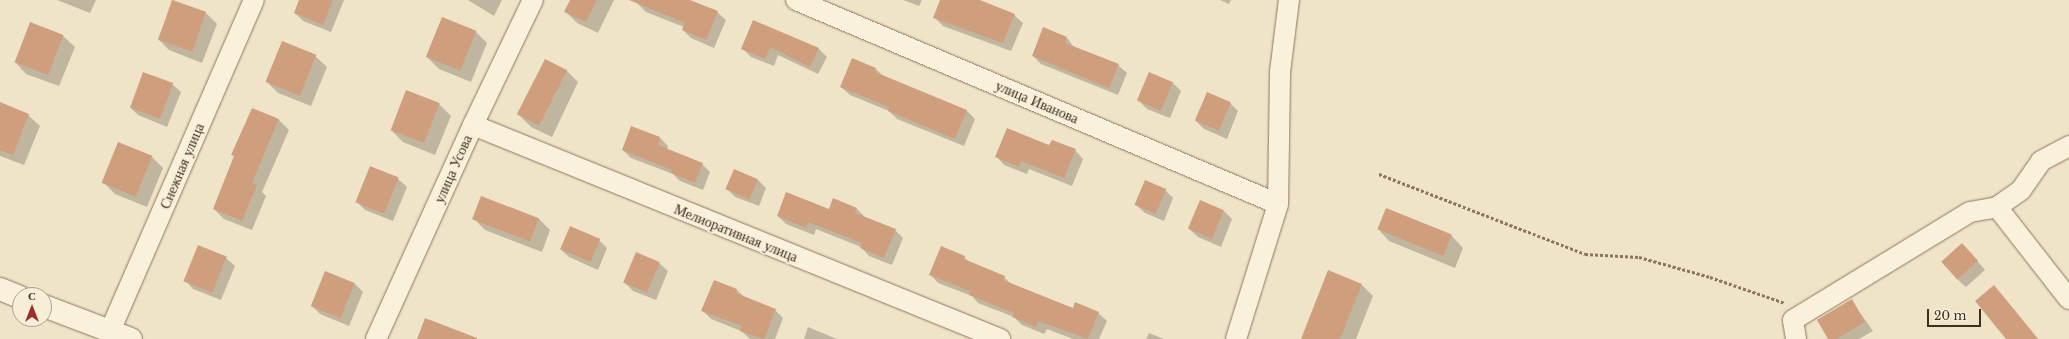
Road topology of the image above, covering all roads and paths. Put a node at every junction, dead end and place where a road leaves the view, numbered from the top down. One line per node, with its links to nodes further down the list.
1 (254, 0): 15 (street, Снежная улица)
2 (533, 0): 5 (street, улица Усова)
3 (796, 0): 8 (street, улица Иванова)
4 (1290, 0): 8 (street)
5 (473, 125): 17 (street, улица Усова); 18 (street, Мелиоративная улица)
6 (2069, 146): 9 (street)
7 (1379, 174): 14 (path)
8 (1278, 204): 19 (street)
9 (1997, 206): 12 (street); 14 (street)
10 (0, 289): 11 (main road)
11 (12, 294)
12 (2069, 299)
13 (52, 309): 15 (main road)
14 (1808, 311): 20 (street)
15 (110, 331): 16 (main road)
16 (131, 339)
17 (376, 339)
18 (1000, 339)
19 (1236, 339)
20 (1796, 339)

